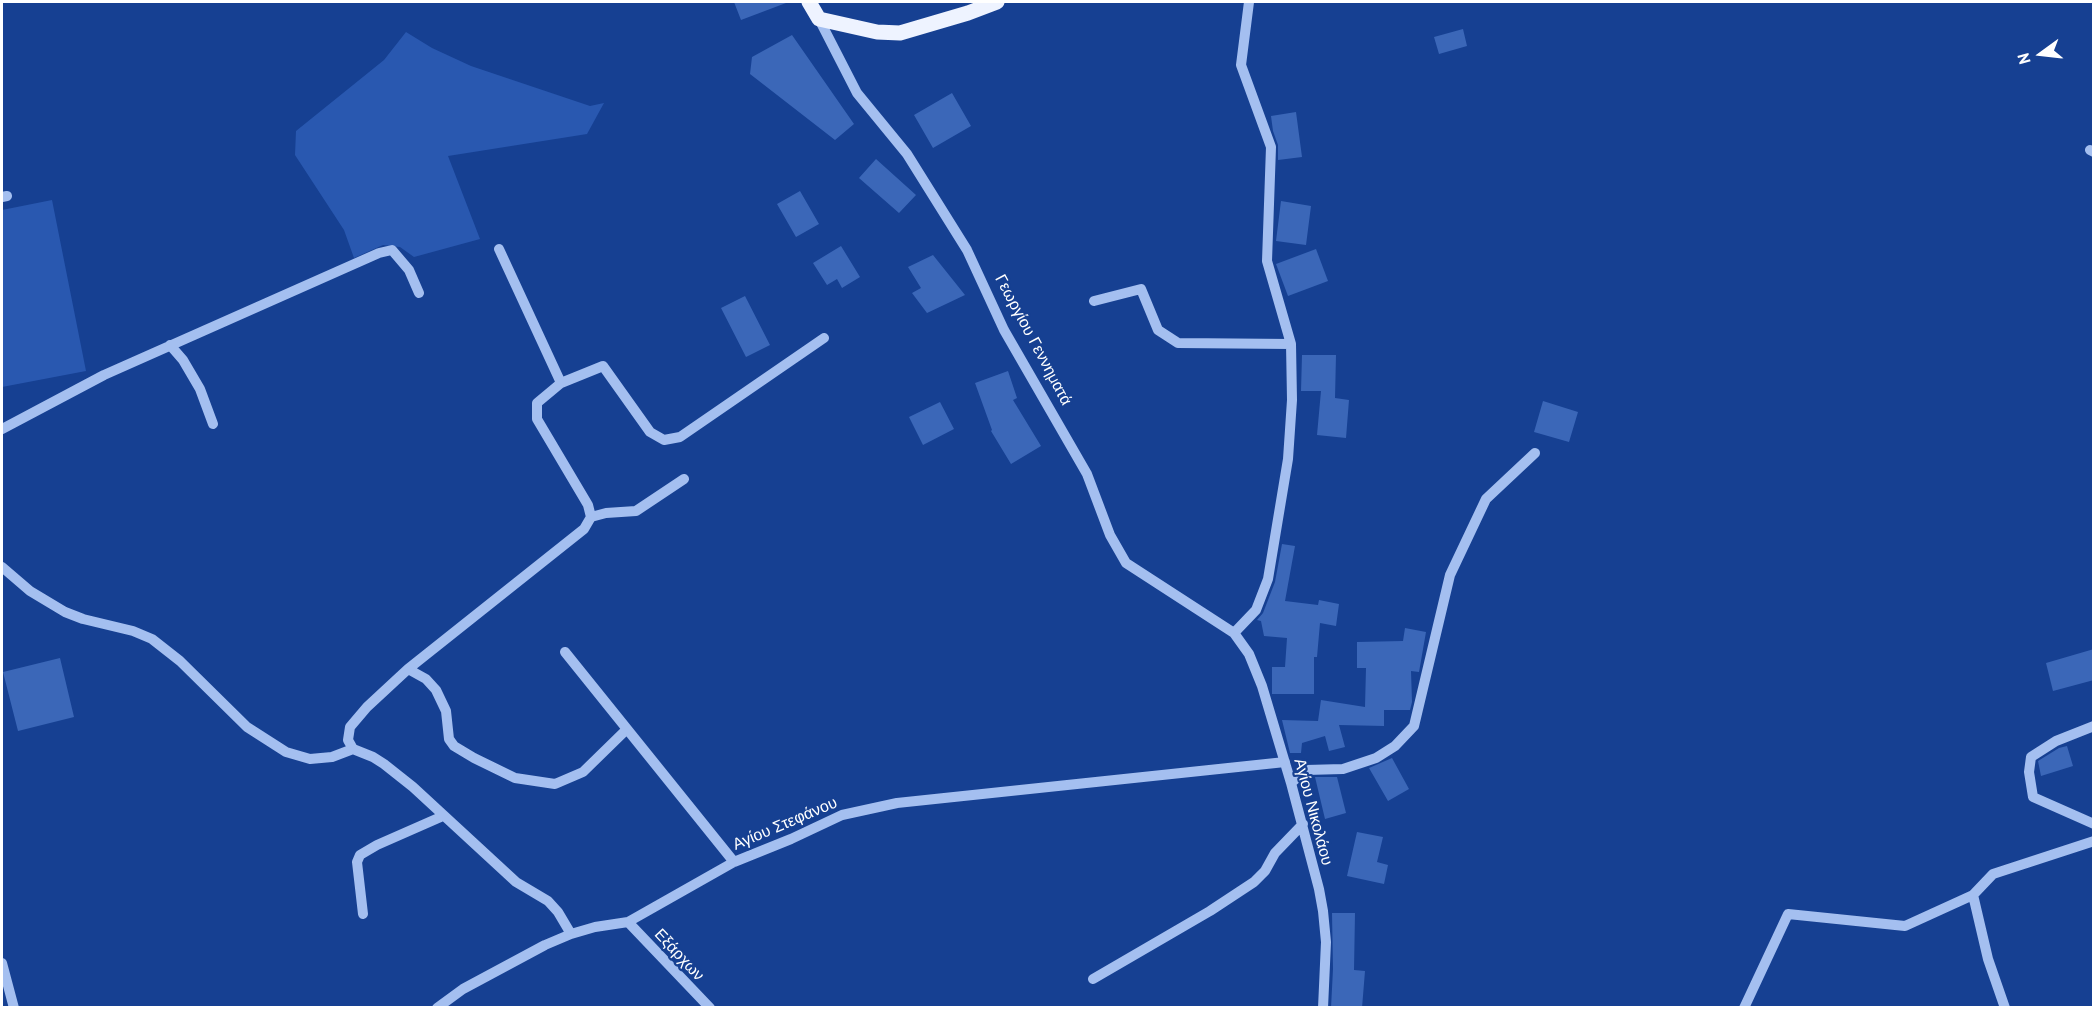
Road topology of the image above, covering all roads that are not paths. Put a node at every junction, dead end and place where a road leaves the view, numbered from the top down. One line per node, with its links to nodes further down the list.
1 (809, 2): 4 (main road, Γεωργίου Γεννηματά)
2 (997, 2): 4 (main road)
3 (1249, 2): 9 (street)
4 (819, 19): 18 (street, Γεωργίου Γεννηματά)
5 (499, 249): 11 (street)
6 (419, 293): 10 (street)
7 (1094, 302): 9 (street)
8 (824, 338): 11 (street)
9 (1291, 344): 18 (street)
10 (171, 345): 12 (street); 13 (street)
11 (561, 383): 16 (street)
12 (213, 424)
13 (2, 429)
14 (1535, 453): 25 (street)
15 (684, 479): 16 (street)
16 (591, 517): 20 (street)
17 (2, 567): 23 (street)
18 (1234, 633): 24 (street, Αγίου Νικολάου)
19 (565, 652): 22 (street)
20 (408, 669): 22 (street); 23 (street)
21 (2094, 726): 28 (street)
22 (627, 729): 30 (street)
23 (353, 748): 26 (street)
24 (1285, 762): 25 (street, Αγίου Νικολάου); 30 (street, Αγίου Στεφάνου)
25 (1291, 783): 27 (street, Αγίου Νικολάου)
26 (443, 816): 32 (street); 34 (street)
27 (1303, 824): 36 (street); 40 (street, Αγίου Νικολάου)
28 (2094, 824)
29 (2094, 842): 31 (street)
30 (734, 862): 33 (street, Αγίου Στεφάνου)
31 (1973, 895): 41 (street); 42 (street)
32 (363, 915)
33 (628, 922): 34 (street, Αγίου Στεφάνου); 39 (street, Εξάρχων)
34 (571, 934): 37 (street, Αγίου Στεφάνου)
35 (2, 963): 38 (street)
36 (1093, 979)
37 (439, 1007)
38 (14, 1008)
39 (710, 1008)
40 (1323, 1008)
41 (1743, 1008)
42 (2005, 1008)

